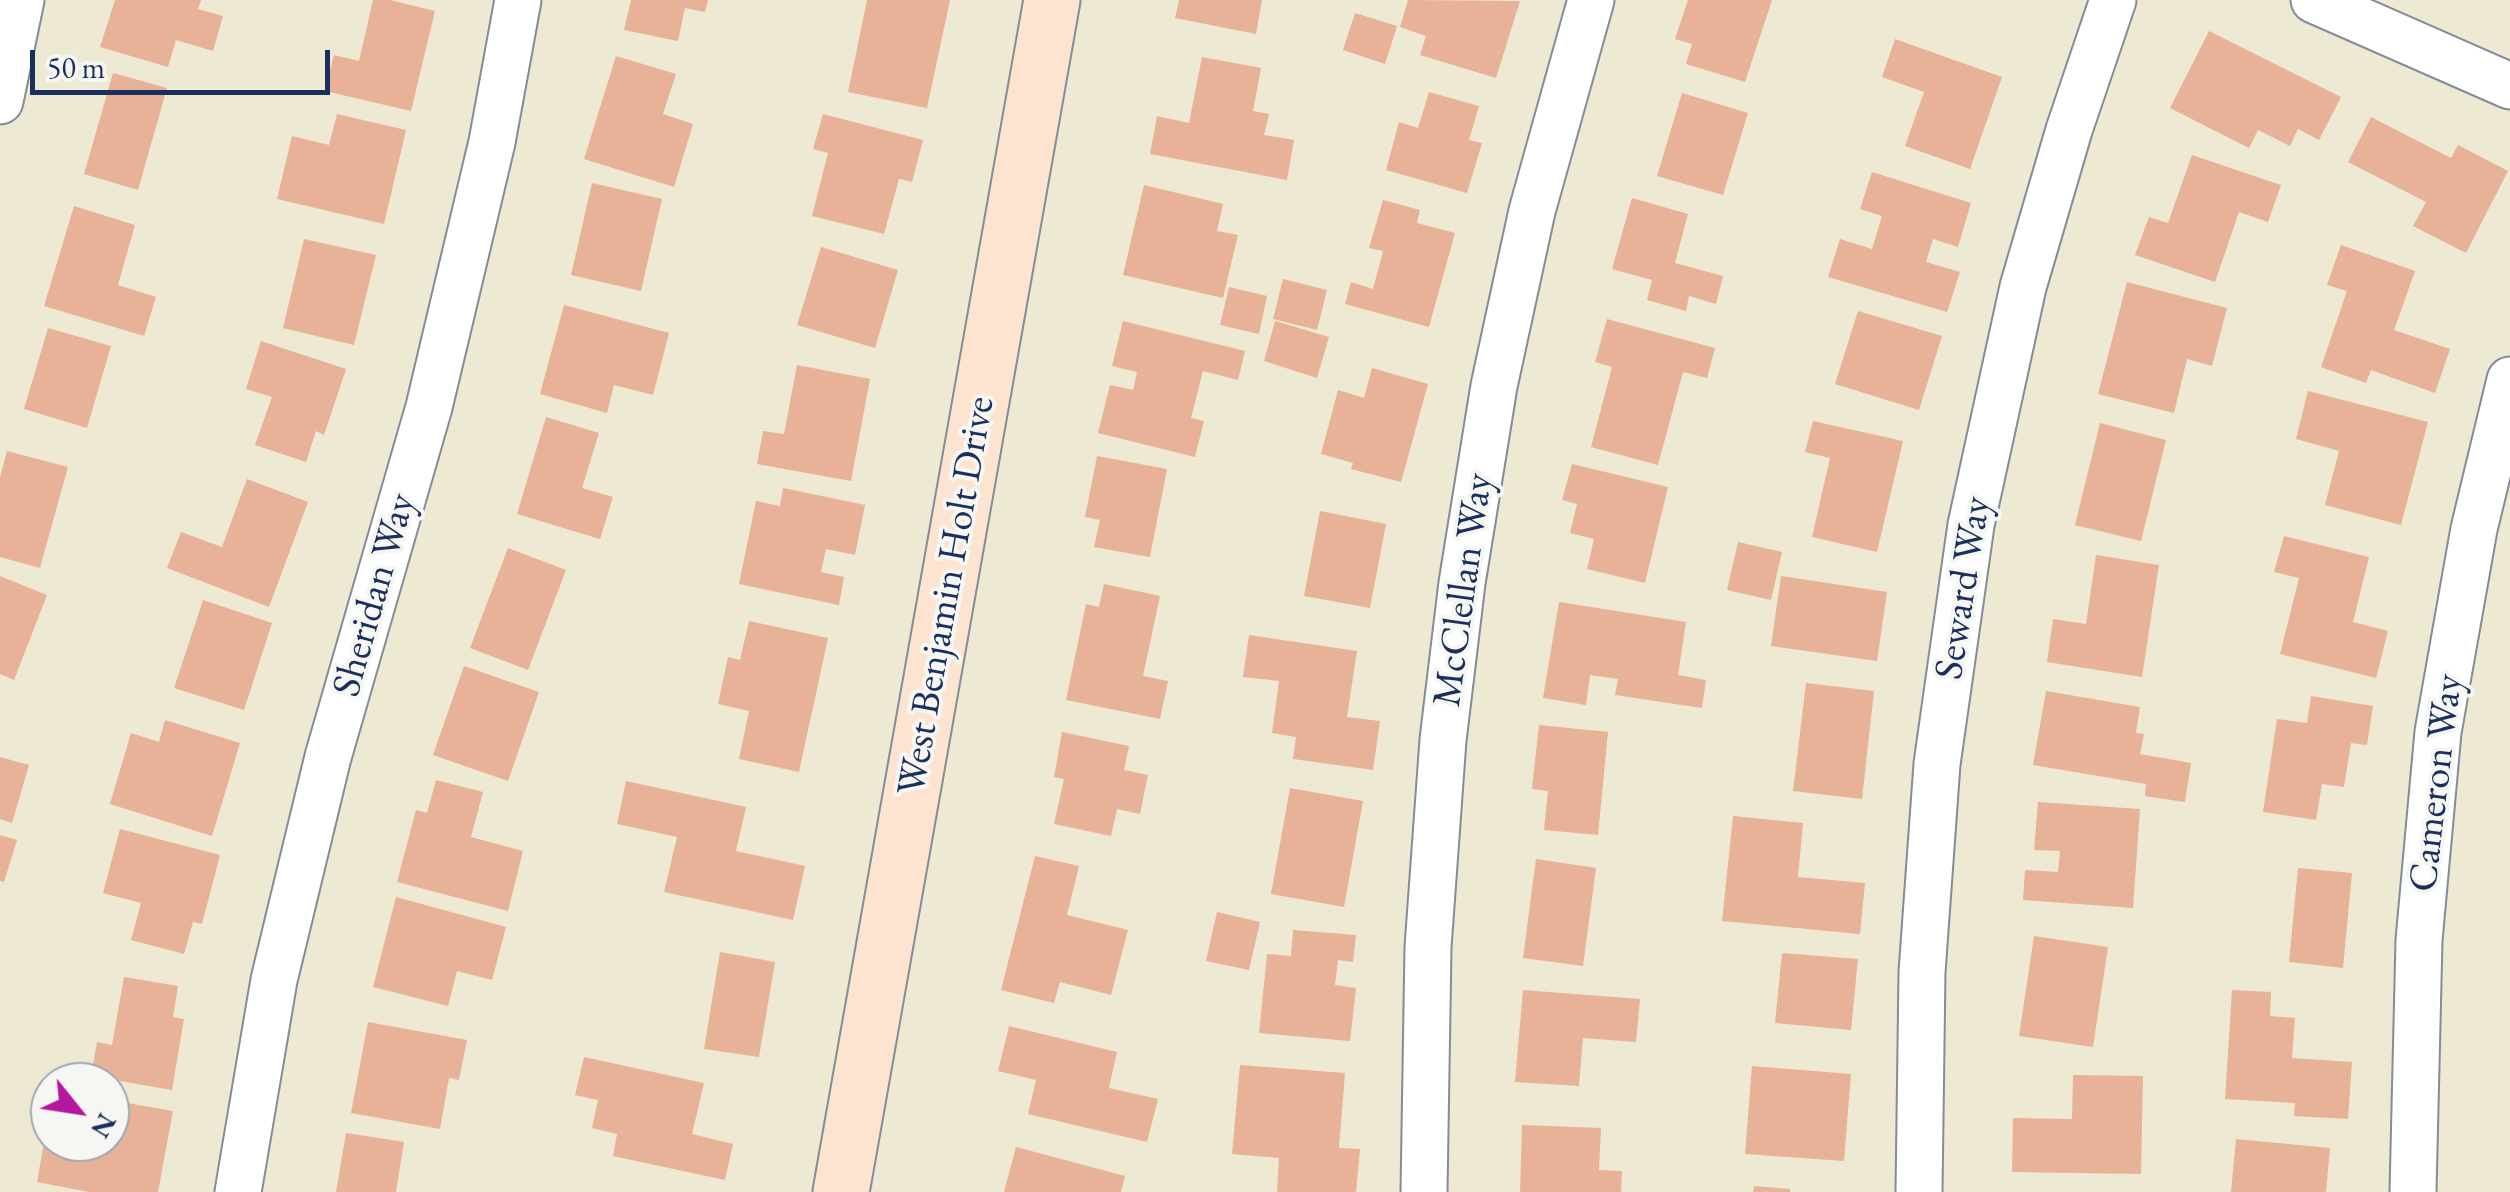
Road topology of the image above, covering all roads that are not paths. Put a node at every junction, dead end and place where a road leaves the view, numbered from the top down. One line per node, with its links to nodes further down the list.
1 (21, 0): 8 (street)
2 (518, 0): 10 (street, Sheridan Way)
3 (1052, 0): 11 (main road, West Benjamin Holt Drive)
4 (1591, 0): 12 (street, McClellan Way)
5 (2113, 0): 13 (street, Seward Way)
6 (2314, 0): 7 (street)
7 (2510, 86)
8 (0, 101)
9 (2510, 380): 14 (street, Cameron Way)
10 (238, 1192)
11 (841, 1192)
12 (1424, 1192)
13 (1919, 1192)
14 (2413, 1192)

